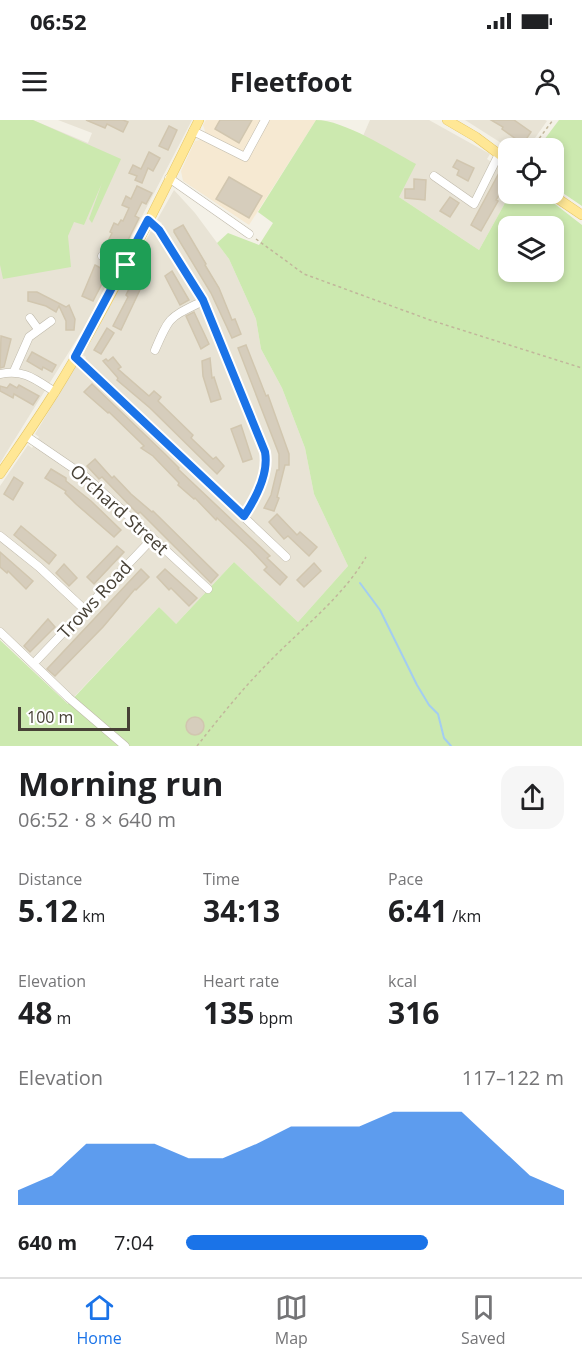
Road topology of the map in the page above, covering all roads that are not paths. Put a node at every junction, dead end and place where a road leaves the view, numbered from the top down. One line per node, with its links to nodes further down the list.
1 (199, 120): 4 (main road)
2 (265, 120): 4 (street)
3 (447, 120): 5 (main road)
4 (193, 131): 8 (main road)
5 (498, 153)
6 (498, 156): 7 (street)
7 (434, 176)
8 (169, 178): 11 (main road); 12 (street)
9 (564, 203): 10 (main road)
10 (582, 215)
11 (148, 220): 14 (main road); 15 (street)
12 (249, 234)
13 (102, 256): 14 (street)
14 (126, 265): 20 (main road)
15 (203, 300): 19 (street); 26 (street)
16 (30, 318): 18 (street)
17 (51, 321): 18 (street)
18 (38, 329): 21 (street)
19 (155, 350)
20 (75, 357): 23 (main road); 26 (street)
21 (14, 371): 22 (street); 23 (street)
22 (0, 374)
23 (55, 392): 24 (main road)
24 (26, 436): 25 (main road); 28 (street, Orchard Street)
25 (0, 474)
26 (244, 516): 29 (street)
27 (0, 536): 31 (street)
28 (152, 539): 30 (street, Orchard Street); 31 (street, Trows Road)
29 (286, 557)
30 (208, 589)
31 (85, 610): 33 (street, Trows Road)
32 (0, 632): 34 (street)
33 (38, 660)
34 (125, 746)

